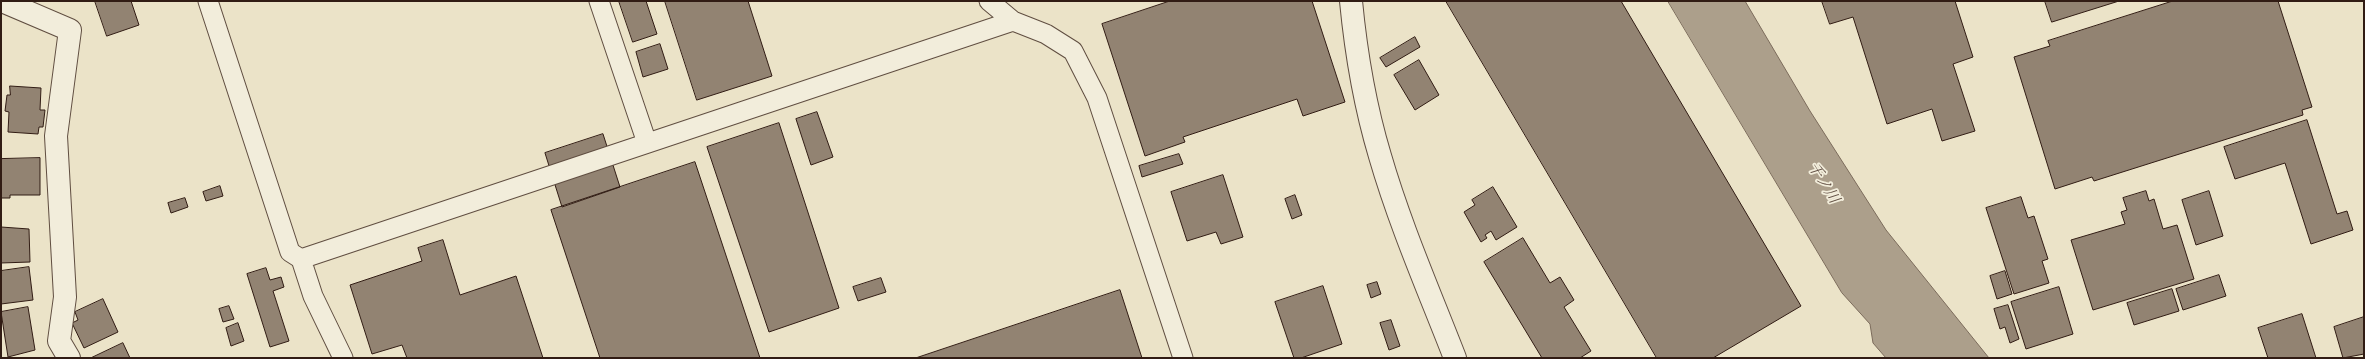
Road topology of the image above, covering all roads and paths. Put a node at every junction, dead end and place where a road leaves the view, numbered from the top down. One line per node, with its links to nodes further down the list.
1 (2, 1): 9 (street)
2 (208, 1): 8 (lane)
3 (599, 1): 7 (lane)
4 (989, 1): 6 (lane)
5 (1352, 1): 12 (street)
6 (1013, 21): 7 (lane); 11 (lane)
7 (647, 143): 8 (lane)
8 (301, 259): 10 (lane)
9 (60, 355)
10 (343, 358)
11 (1183, 358)
12 (1455, 358)

